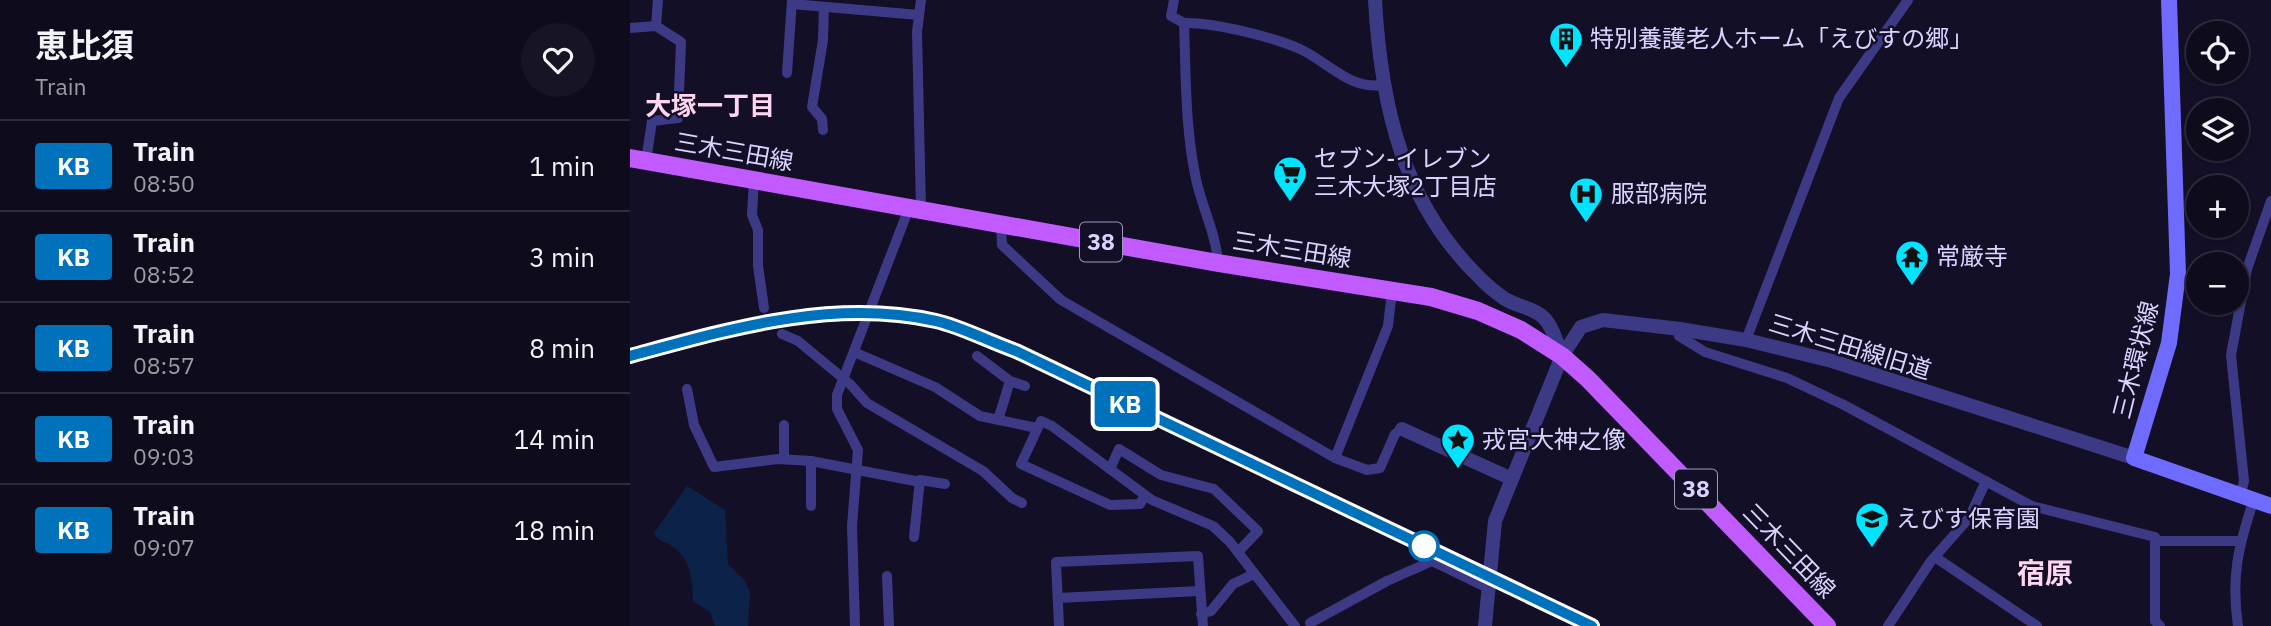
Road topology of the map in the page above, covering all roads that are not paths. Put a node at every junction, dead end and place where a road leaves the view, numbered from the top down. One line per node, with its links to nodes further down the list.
1 (658, 0): 11 (street)
2 (921, 0): 9 (street)
3 (1174, 0): 10 (street)
4 (1375, 0): 14 (street)
5 (1908, 0): 26 (street)
6 (2169, 0): 39 (main road, 三木環状線)
7 (792, 2): 8 (street); 13 (street)
8 (824, 7): 9 (street); 15 (street)
9 (919, 15): 19 (street)
10 (1184, 23): 14 (street); 21 (street)
11 (656, 26): 12 (street); 16 (street)
12 (630, 27)
13 (787, 73)
14 (1383, 85): 29 (street)
15 (823, 130)
16 (638, 160): 17 (main road, 三木三田線 / 38)
17 (754, 180): 19 (main road, 三木三田線 / 38); 23 (street)
18 (2271, 201): 49 (street)
19 (915, 209): 20 (main road, 三木三田線 / 38); 27 (street)
20 (1001, 225): 21 (main road, 三木三田線 / 38); 38 (street)
21 (1218, 262): 22 (main road, 三木三田線 / 38)
22 (1392, 290): 29 (main road, 三木三田線 / 38); 38 (street)
23 (764, 308)
24 (1680, 329): 26 (street, 三木三田線旧道); 29 (street, 三木三田線旧道); 45 (street)
25 (782, 334): 30 (street)
26 (1746, 340): 39 (street, 三木三田線旧道)
27 (854, 352): 30 (street); 34 (street)
28 (977, 356): 31 (street)
29 (1562, 356): 44 (street, 三木三田線旧道); 71 (main road, 三木三田線 / 38)
30 (843, 379): 42 (street); 50 (street)
31 (1010, 381): 32 (street); 34 (street)
32 (1025, 386)
33 (687, 389): 40 (street)
34 (998, 420): 36 (street)
35 (784, 425): 40 (street)
36 (1037, 428): 43 (street); 48 (street)
37 (1402, 429): 38 (street); 44 (street)
38 (1335, 458)
39 (2134, 458): 49 (main road, 三木環状線)
40 (784, 460): 41 (street)
41 (811, 461): 42 (street); 51 (street)
42 (858, 468): 46 (street); 66 (street)
43 (1110, 469): 48 (street); 56 (street)
44 (1510, 478): 60 (street, 三木三田線旧道)
45 (1986, 481): 54 (street); 57 (street)
46 (920, 482): 47 (street); 53 (street)
47 (945, 484)
48 (1145, 495): 56 (street)
49 (2247, 499): 52 (main road, 三木環状線); 55 (street)
50 (1022, 503)
51 (811, 506)
52 (2271, 506)
53 (914, 537)
54 (2156, 541): 55 (street); 74 (street)
55 (2239, 541): 75 (street)
56 (1238, 552): 58 (street)
57 (1934, 557): 72 (street); 73 (street)
58 (1254, 574): 63 (street); 65 (street)
59 (887, 576): 67 (street)
60 (1488, 587): 64 (street); 70 (street, 三木三田線旧道)
61 (1199, 591): 62 (street); 62 (street); 63 (street)
62 (1058, 598): 68 (street)
63 (1201, 614): 69 (street)
64 (1310, 623)
65 (1294, 625)
66 (855, 626)
67 (889, 626)
68 (1059, 626)
69 (1203, 626)
70 (1485, 626)
71 (1827, 626)
72 (1888, 626)
73 (2037, 626)
74 (2160, 626)
75 (2238, 626)

